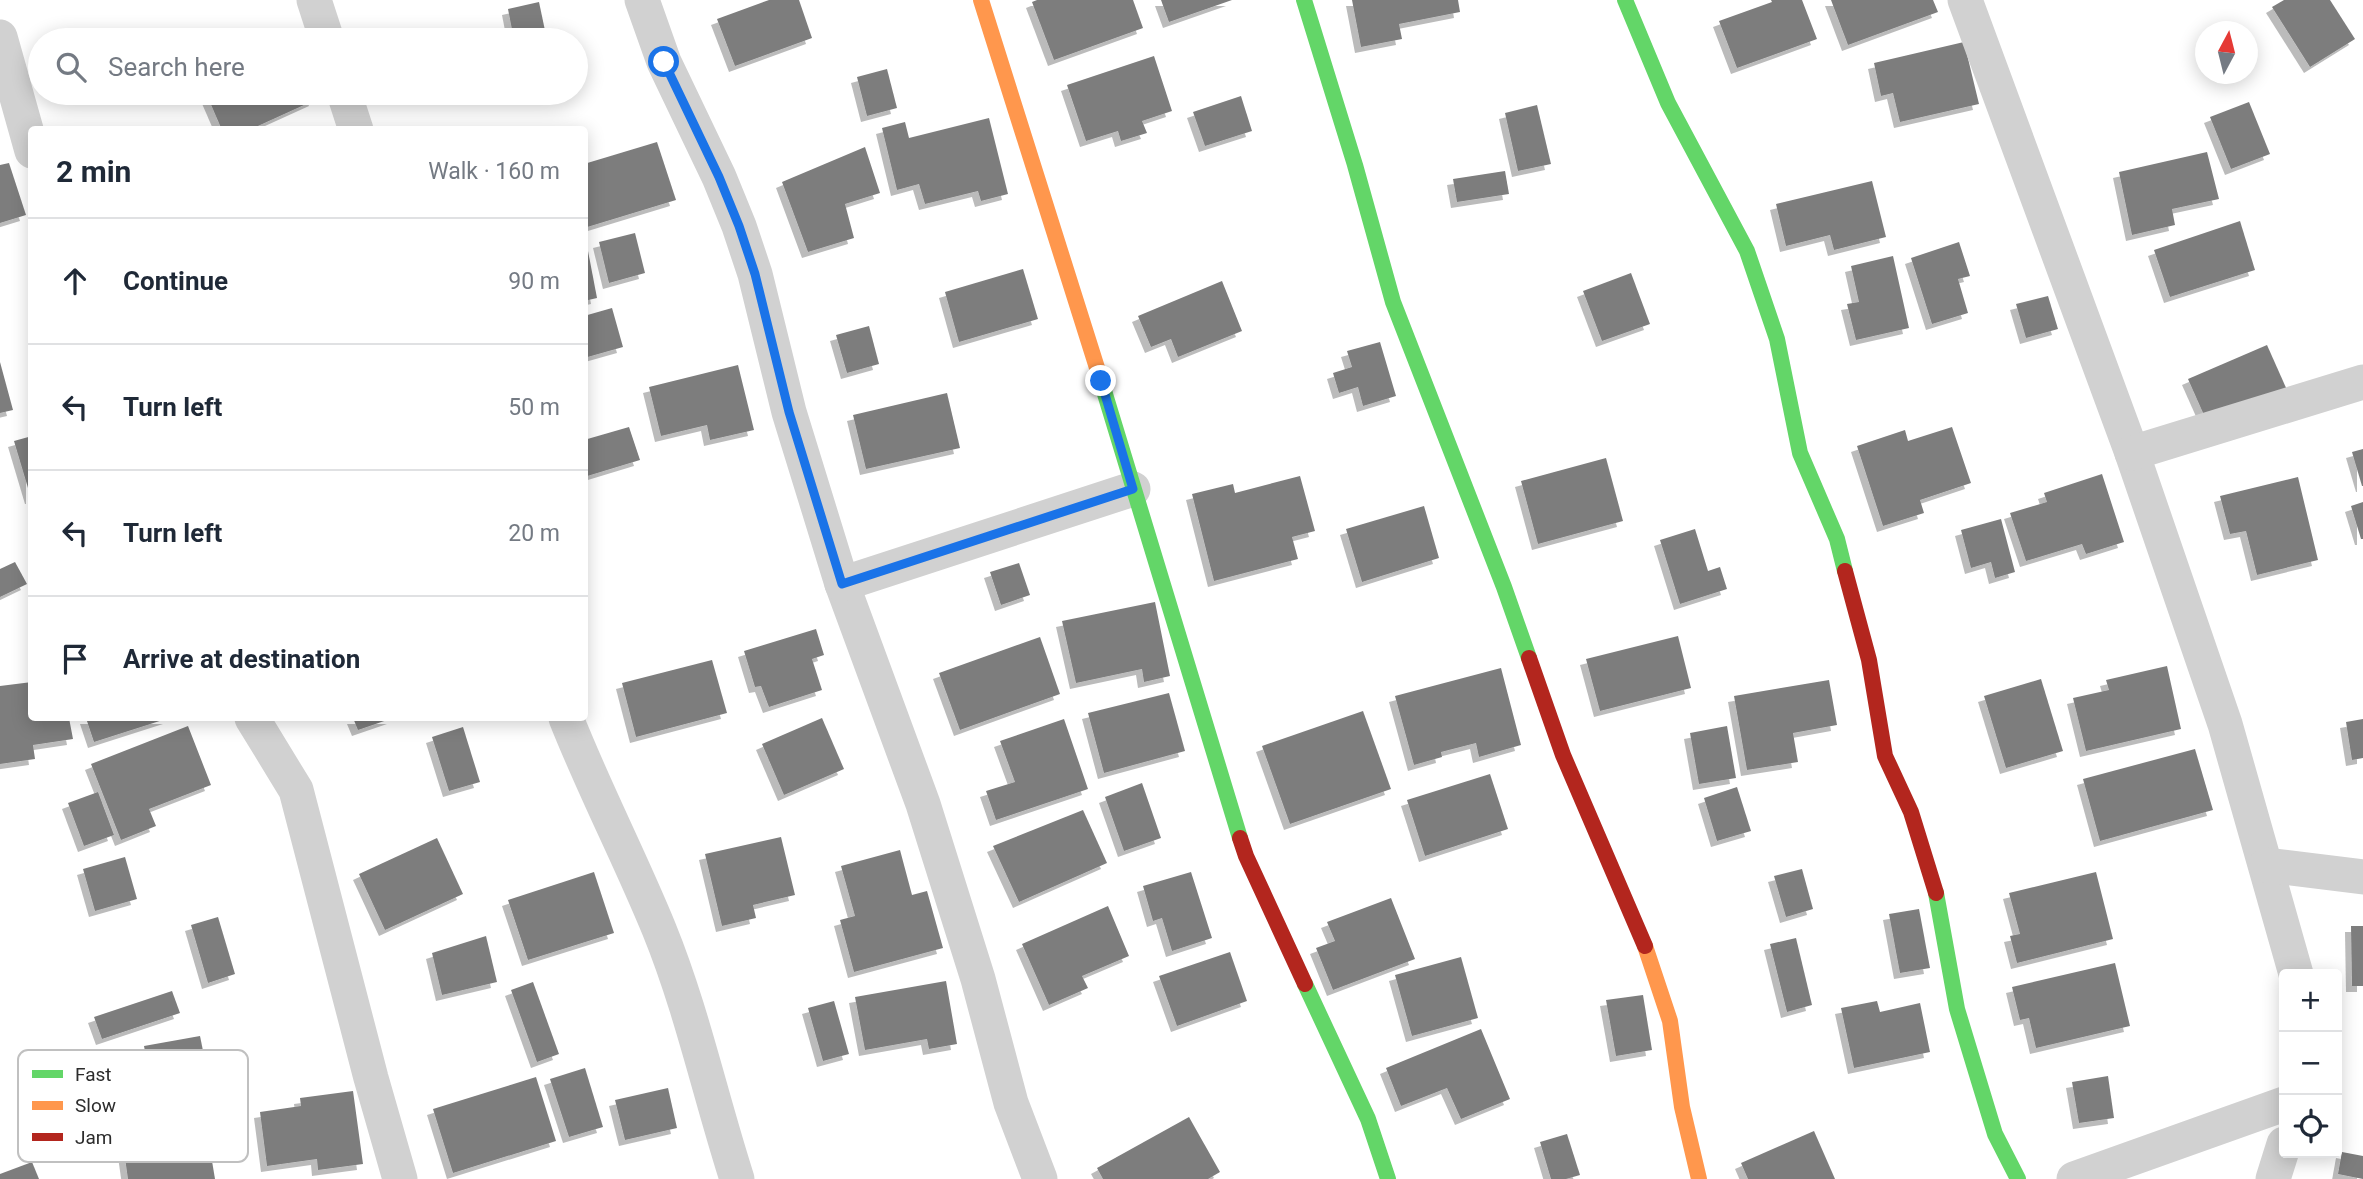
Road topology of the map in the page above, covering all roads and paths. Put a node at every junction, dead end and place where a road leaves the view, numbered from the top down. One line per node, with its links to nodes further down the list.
1 (314, 0): 7 (street)
2 (642, 0): 15 (street)
3 (981, 0): 14 (street)
4 (1304, 0): 27 (street)
5 (1625, 0): 28 (street)
6 (1965, 0): 13 (street)
7 (323, 28)
8 (0, 37): 11 (street)
9 (348, 105): 10 (street)
10 (355, 126)
11 (28, 137)
12 (2363, 382): 13 (street)
13 (2132, 453): 18 (street)
14 (1133, 489): 15 (street); 26 (street)
15 (842, 584): 25 (street)
16 (254, 721): 23 (street)
17 (567, 721): 24 (street)
18 (2266, 865): 19 (street); 20 (street)
19 (2363, 877)
20 (2295, 969)
21 (2279, 1106): 29 (street)
22 (2280, 1158): 30 (street)
23 (400, 1179)
24 (737, 1179)
25 (1040, 1179)
26 (1388, 1179)
27 (1699, 1179)
28 (2018, 1179)
29 (2074, 1179)
30 (2273, 1179)

